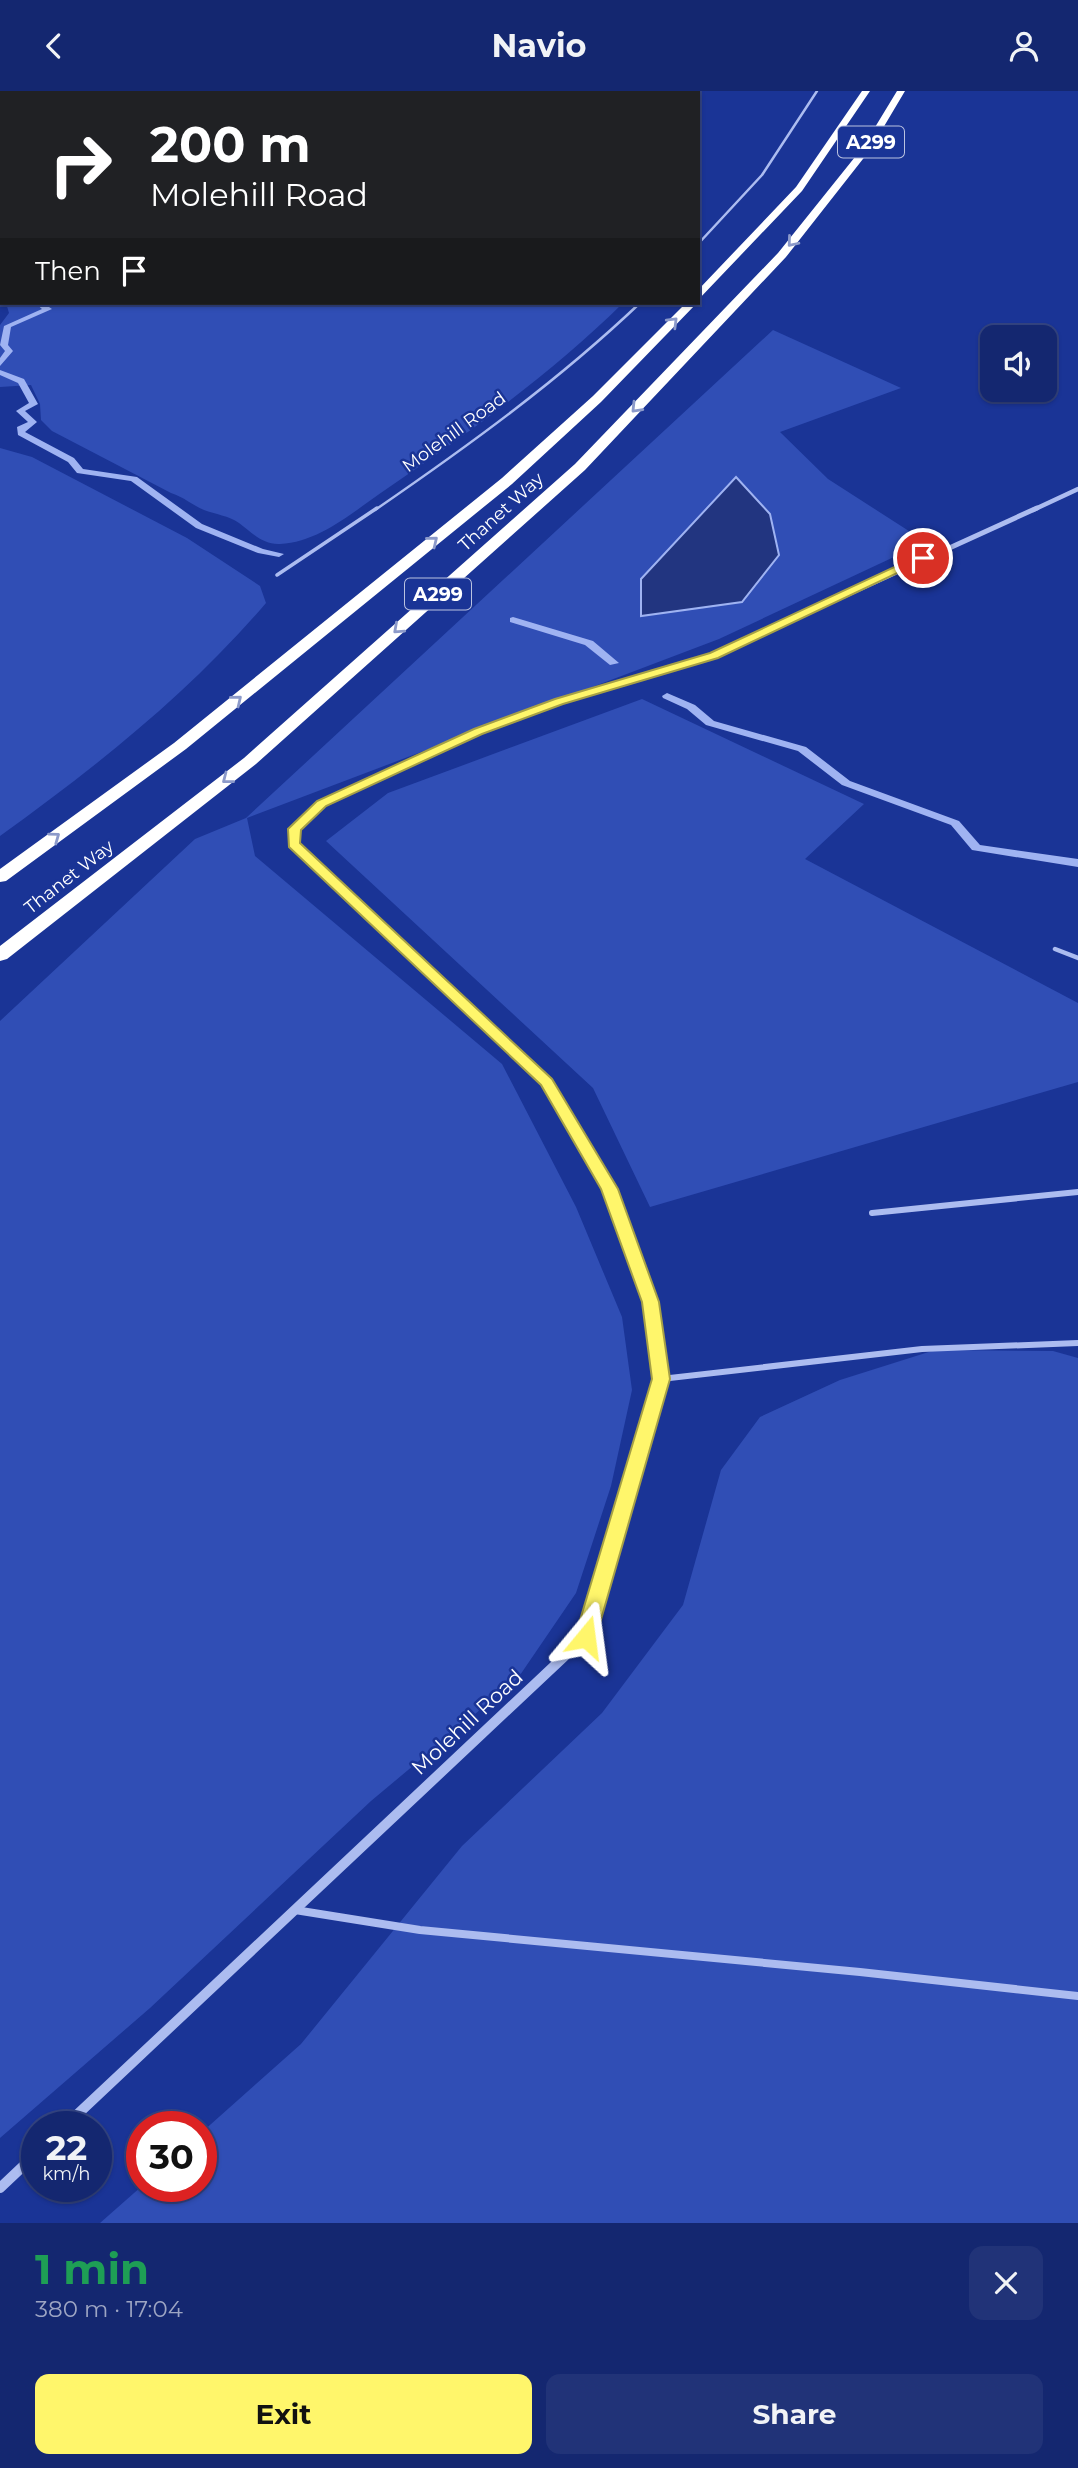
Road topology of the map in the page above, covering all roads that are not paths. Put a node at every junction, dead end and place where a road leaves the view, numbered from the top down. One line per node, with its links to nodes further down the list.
1 (817, 91): 4 (lane)
2 (866, 91): 5 (highway, A299)
3 (901, 91): 12 (highway, Thanet Way / A299, one-way to 12)
4 (700, 242)
5 (700, 295)
6 (638, 305): 9 (lane, Molehill Road)
7 (690, 305): 10 (highway, Thanet Way / A299, one-way to 7)
8 (1078, 489): 17 (street, Molehill Road)
9 (276, 575)
10 (0, 877)
11 (1055, 949): 13 (lane)
12 (0, 955)
13 (1078, 958)
14 (1078, 1192): 15 (lane)
15 (872, 1213)
16 (1078, 1343): 17 (lane)
17 (661, 1379): 18 (street, Molehill Road)
18 (295, 1910): 19 (lane); 20 (street, Molehill Road)
19 (1078, 1996)
20 (81, 2111)
21 (21, 2168): 22 (street)
22 (0, 2188)

